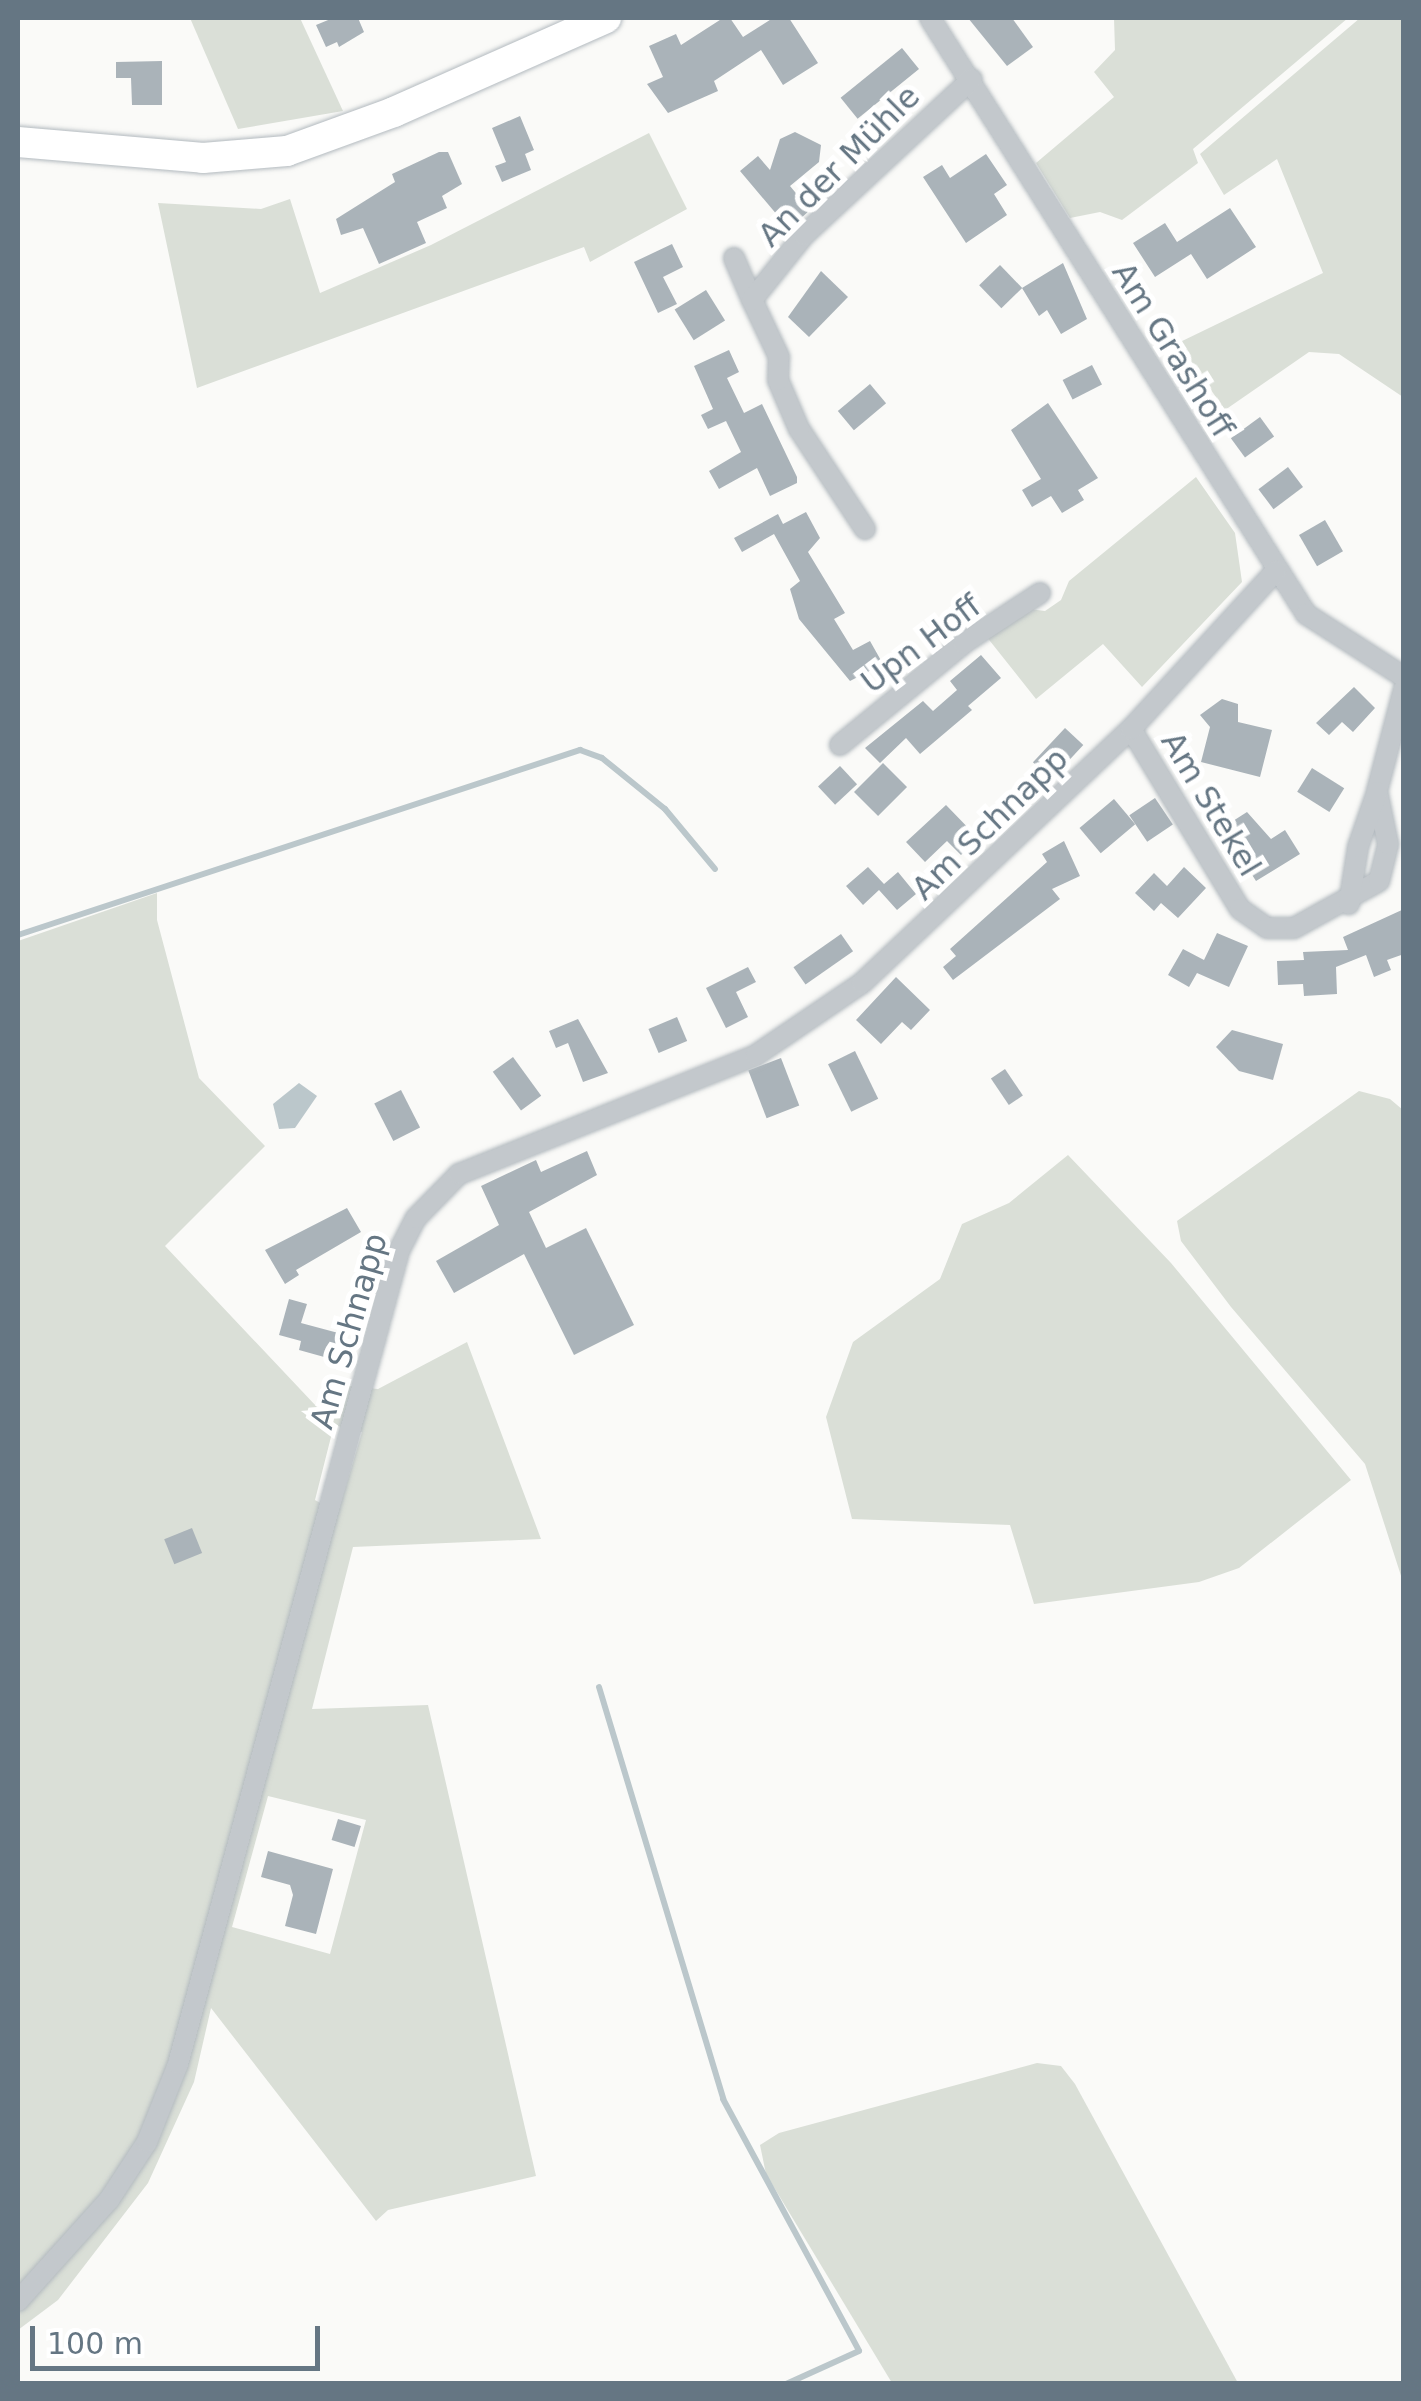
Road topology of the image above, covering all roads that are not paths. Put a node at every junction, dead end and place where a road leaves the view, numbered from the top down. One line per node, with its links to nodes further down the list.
1 (606, 18): 4 (street)
2 (930, 18): 3 (street, Am Grashoff)
3 (972, 79): 6 (street, An der Mühle); 8 (street, Am Grashoff)
4 (18, 142)
5 (734, 258): 6 (street, An der Mühle)
6 (752, 300): 7 (street, An der Mühle)
7 (865, 529)
8 (1276, 571): 10 (street, Am Grashoff); 12 (street, Am Schnapp)
9 (1040, 593): 13 (street, Upn Hoff)
10 (1404, 678)
11 (1404, 689): 14 (street, Am Stekel)
12 (1132, 729): 15 (street, Am Stekel); 16 (street, Am Schnapp)
13 (840, 744)
14 (1378, 790): 15 (street, Am Stekel); 15 (street, Am Stekel)
15 (1349, 904)
16 (18, 2301)

